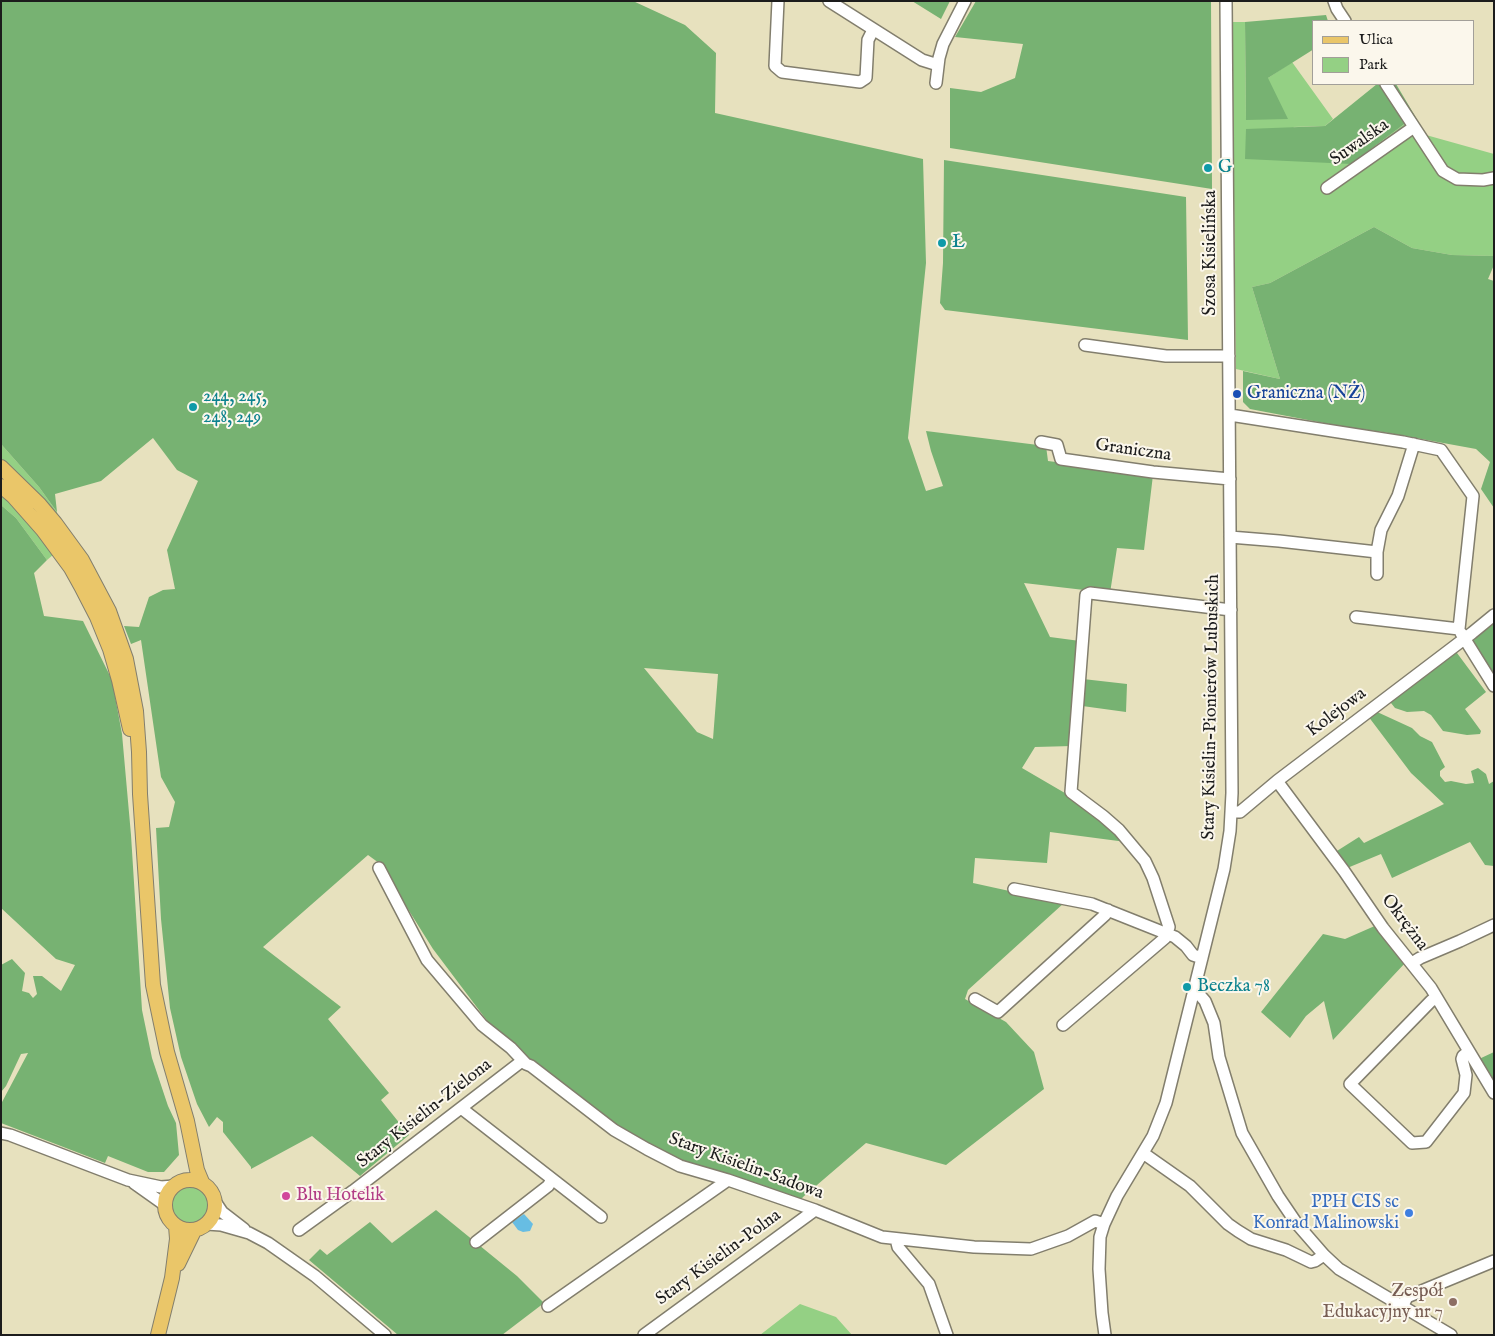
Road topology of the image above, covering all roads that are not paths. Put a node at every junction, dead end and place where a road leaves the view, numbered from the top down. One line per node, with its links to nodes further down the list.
1 (778, 1): 7 (street)
2 (829, 1): 7 (street)
3 (965, 1): 8 (street)
4 (1226, 1): 15 (street, Szosa Kisielińska)
5 (1334, 1): 6 (street)
6 (1344, 20)
7 (873, 30): 8 (street)
8 (938, 65): 9 (street)
9 (936, 83)
10 (1387, 85): 11 (street, Suwalska)
11 (1414, 128): 12 (street, Suwalska); 13 (street, Suwalska)
12 (1494, 178)
13 (1327, 188)
14 (1085, 345): 15 (street)
15 (1229, 356): 16 (street, Szosa Kisielińska)
16 (1230, 415): 18 (street); 20 (street, Stary Kisielin-Pionierów Lubuskich)
17 (1042, 442): 20 (street, Graniczna)
18 (1414, 444): 23 (street); 28 (street)
19 (1, 467): 31 (main road)
20 (1230, 480): 22 (street, Stary Kisielin-Pionierów Lubuskich)
21 (1, 486): 31 (main road)
22 (1230, 537): 23 (street); 25 (street, Stary Kisielin-Pionierów Lubuskich)
23 (1377, 552): 24 (street)
24 (1377, 574)
25 (1231, 610): 32 (street, Stary Kisielin-Pionierów Lubuskich); 37 (street)
26 (1494, 615): 28 (street, Kolejowa)
27 (1356, 616): 28 (street)
28 (1462, 634): 29 (street); 30 (street, Kolejowa)
29 (1494, 686)
30 (1277, 781): 32 (street, Kolejowa); 39 (street, Okrężna)
31 (140, 794): 49 (main road)
32 (1231, 812): 38 (street, Stary Kisielin-Pionierów Lubuskich)
33 (379, 868): 45 (street, Stary Kisielin-Sadowa)
34 (1014, 889): 35 (street)
35 (1108, 910): 37 (street); 42 (street)
36 (1494, 925): 39 (street)
37 (1167, 933): 38 (street); 43 (street)
38 (1202, 958): 40 (street, Stary Kisielin-Pionierów Lubuskich)
39 (1412, 963): 41 (street, Okrężna)
40 (1194, 992): 50 (street, Stary Kisielin-Pionierów Lubuskich); 68 (street)
41 (1436, 998): 44 (street, Okrężna); 44 (street)
42 (975, 999)
43 (1063, 1025)
44 (1468, 1052): 46 (street, Okrężna)
45 (522, 1061): 47 (street, Stary Kisielin-Zielona); 53 (street, Stary Kisielin-Sadowa)
46 (1494, 1093)
47 (461, 1108): 52 (street); 63 (street, Stary Kisielin-Zielona)
48 (1, 1133): 51 (street)
49 (191, 1143): 54 (main road); 55 (main road)
50 (1143, 1153): 61 (street, Stary Kisielin-Pionierów Lubuskich); 68 (street)
51 (128, 1180): 55 (street); 57 (street)
52 (552, 1180): 59 (street); 67 (street)
53 (728, 1180): 58 (street, Stary Kisielin-Sadowa); 71 (street)
54 (202, 1182): 55 (main road); 56 (main road)
55 (178, 1183): 57 (main road)
56 (216, 1203): 60 (main road); 65 (street)
57 (165, 1205): 62 (main road)
58 (815, 1210): 66 (street, Stary Kisielin-Sadowa); 75 (street, Stary Kisielin-Polna)
59 (601, 1217)
60 (207, 1224): 64 (main road); 65 (street)
61 (1104, 1224): 66 (street, Stary Kisielin-Sadowa); 77 (street, Stary Kisielin-Pionierów Lubuskich)
62 (176, 1226): 64 (main road); 70 (main road)
63 (299, 1230)
64 (194, 1231): 70 (main road)
65 (249, 1233): 74 (street)
66 (896, 1239): 76 (street)
67 (476, 1242)
68 (1324, 1255): 72 (street)
69 (1494, 1261): 72 (street)
70 (172, 1278): 73 (main road)
71 (548, 1306)
72 (1402, 1307): 78 (street)
73 (158, 1335)
74 (385, 1335)
75 (644, 1335)
76 (946, 1335)
77 (1105, 1335)
78 (1451, 1335)

